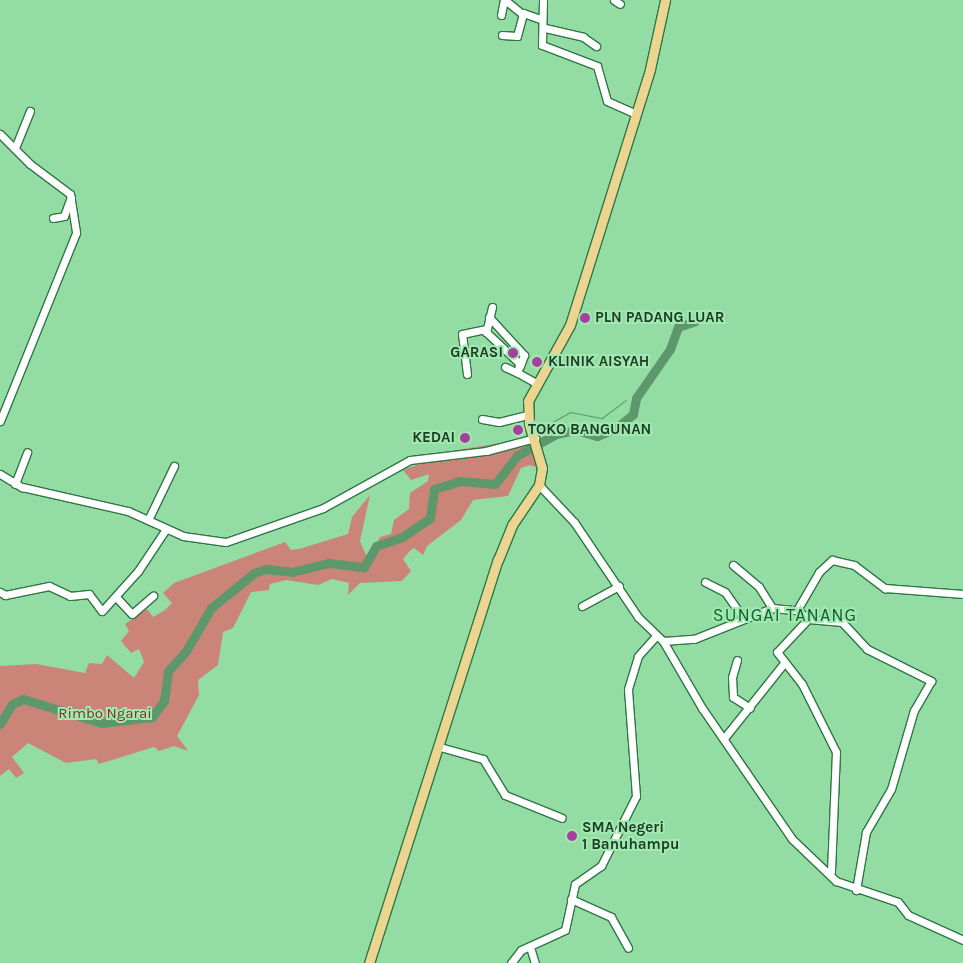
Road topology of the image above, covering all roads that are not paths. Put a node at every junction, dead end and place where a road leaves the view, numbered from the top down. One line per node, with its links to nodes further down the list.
1 (504, 0): 4 (street); 5 (street)
2 (543, 0): 6 (street)
3 (665, 0): 11 (main road)
4 (522, 14): 6 (street); 8 (street)
5 (500, 15)
6 (540, 19): 7 (street)
7 (545, 28): 9 (street); 11 (street)
8 (502, 35)
9 (596, 46)
10 (30, 111): 13 (street)
11 (636, 114): 22 (main road)
12 (0, 134): 13 (street)
13 (15, 148): 14 (street)
14 (72, 197): 15 (street); 25 (street)
15 (53, 218)
16 (492, 307): 17 (street)
17 (489, 317): 18 (street); 20 (street)
18 (486, 329): 20 (street); 21 (street)
19 (505, 367): 20 (street)
20 (519, 369): 22 (street)
21 (467, 374)
22 (536, 383): 23 (main road)
23 (528, 415): 24 (street); 26 (main road)
24 (482, 419)
25 (0, 421)
26 (535, 438): 31 (main road); 33 (street)
27 (27, 452): 30 (street)
28 (174, 466): 32 (street)
29 (0, 474): 30 (street)
30 (15, 484): 32 (street)
31 (539, 485): 36 (street); 52 (main road)
32 (148, 520): 33 (street)
33 (166, 529): 40 (street)
34 (733, 565): 42 (street)
35 (705, 582): 44 (street)
36 (619, 586): 41 (street); 46 (street)
37 (0, 592): 40 (street)
38 (963, 594): 43 (street)
39 (152, 596): 40 (street)
40 (116, 597)
41 (582, 606)
42 (772, 608): 43 (street); 44 (street)
43 (797, 610): 45 (street)
44 (742, 616): 47 (street)
45 (808, 619): 49 (street); 55 (street)
46 (656, 636): 47 (street); 56 (street)
47 (663, 641): 51 (street)
48 (737, 660): 50 (street)
49 (784, 663): 50 (street); 54 (street)
50 (750, 708): 51 (street)
51 (725, 737): 54 (street)
52 (440, 747): 53 (street); 60 (main road)
53 (562, 818)
54 (831, 872): 55 (street)
55 (856, 890): 57 (street)
56 (571, 899): 58 (street); 59 (street)
57 (963, 940)
58 (530, 948): 61 (street); 62 (street)
59 (628, 948)
60 (369, 963)
61 (511, 963)
62 (535, 963)

